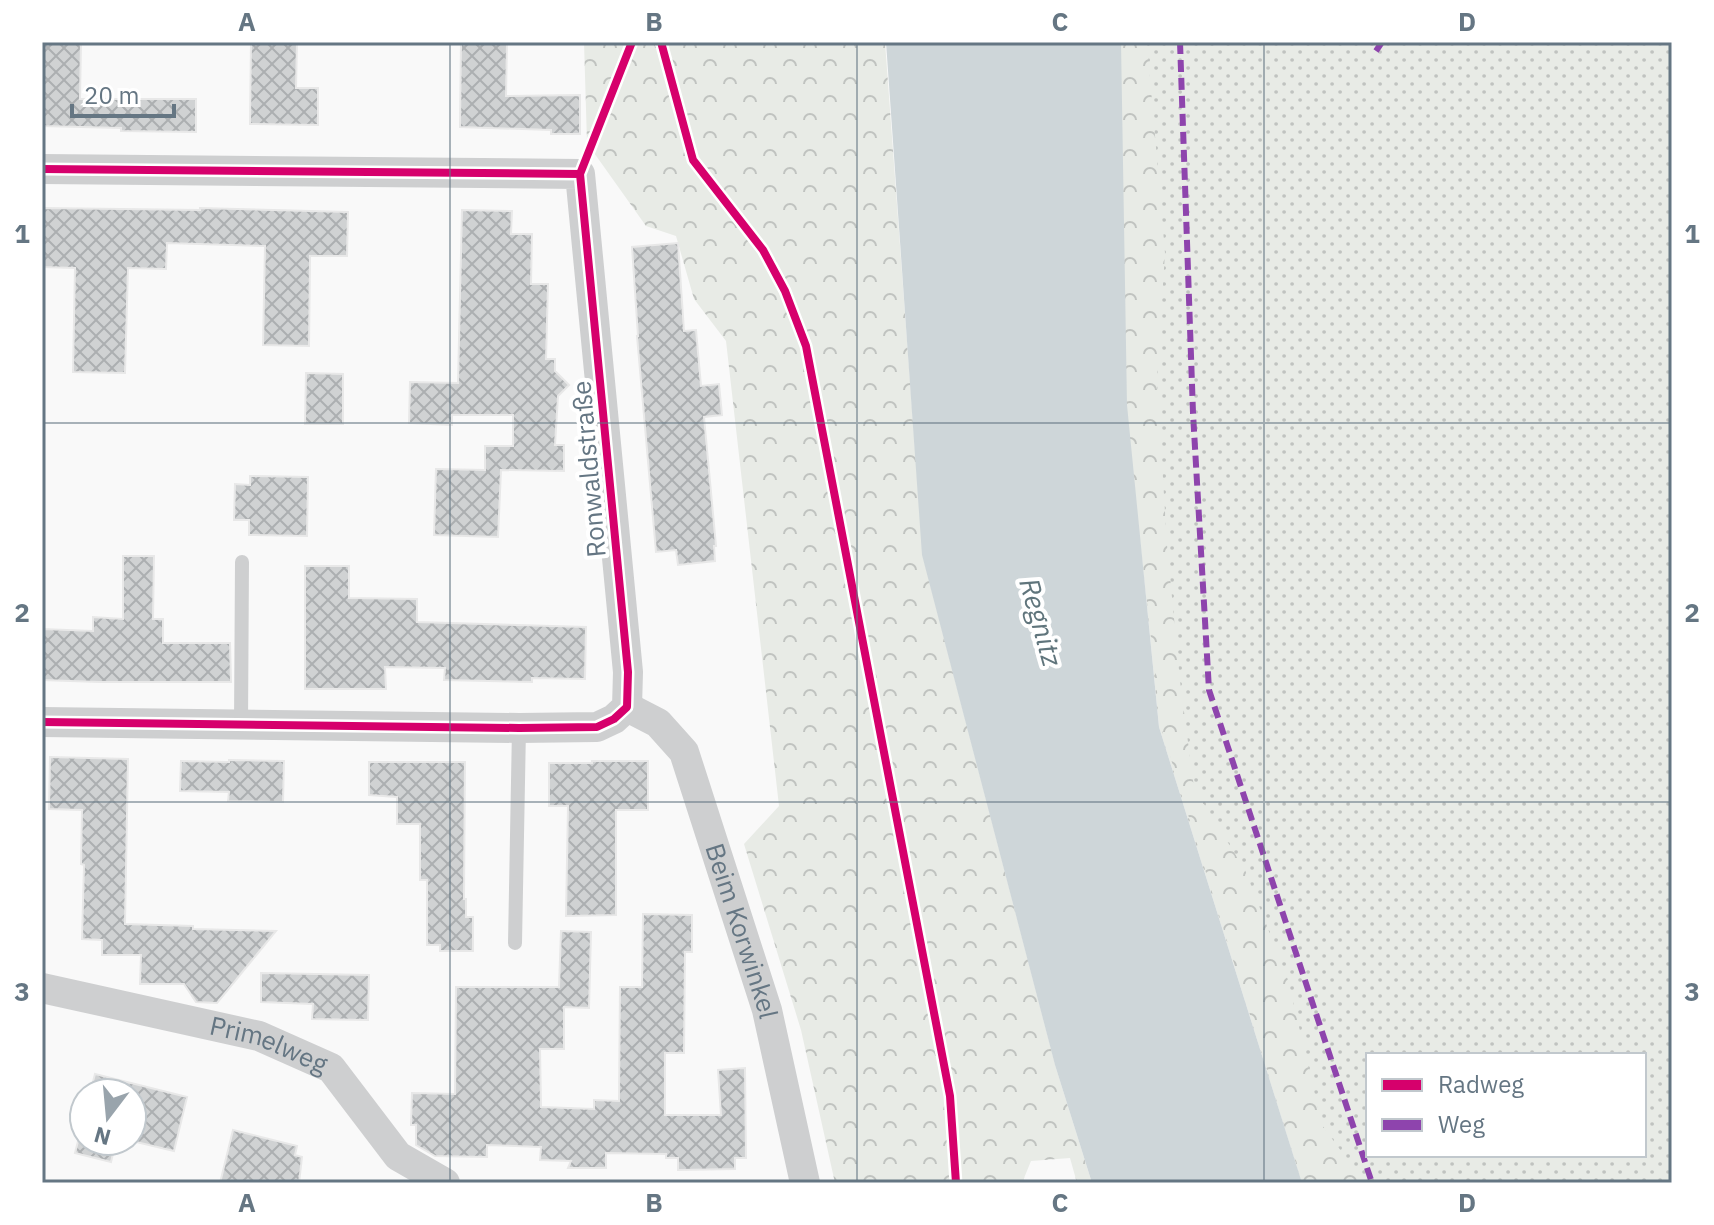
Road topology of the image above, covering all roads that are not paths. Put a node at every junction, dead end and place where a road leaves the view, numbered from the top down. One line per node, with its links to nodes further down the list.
1 (42, 169): 3 (street, Ronwaldstraße)
2 (242, 562): 5 (lane)
3 (627, 707): 6 (street); 10 (street, Beim Korwinkel)
4 (42, 722): 5 (street)
5 (241, 724): 6 (street)
6 (519, 728): 7 (lane)
7 (515, 943)
8 (42, 988): 9 (street, Primelweg)
9 (445, 1183)
10 (805, 1183)

